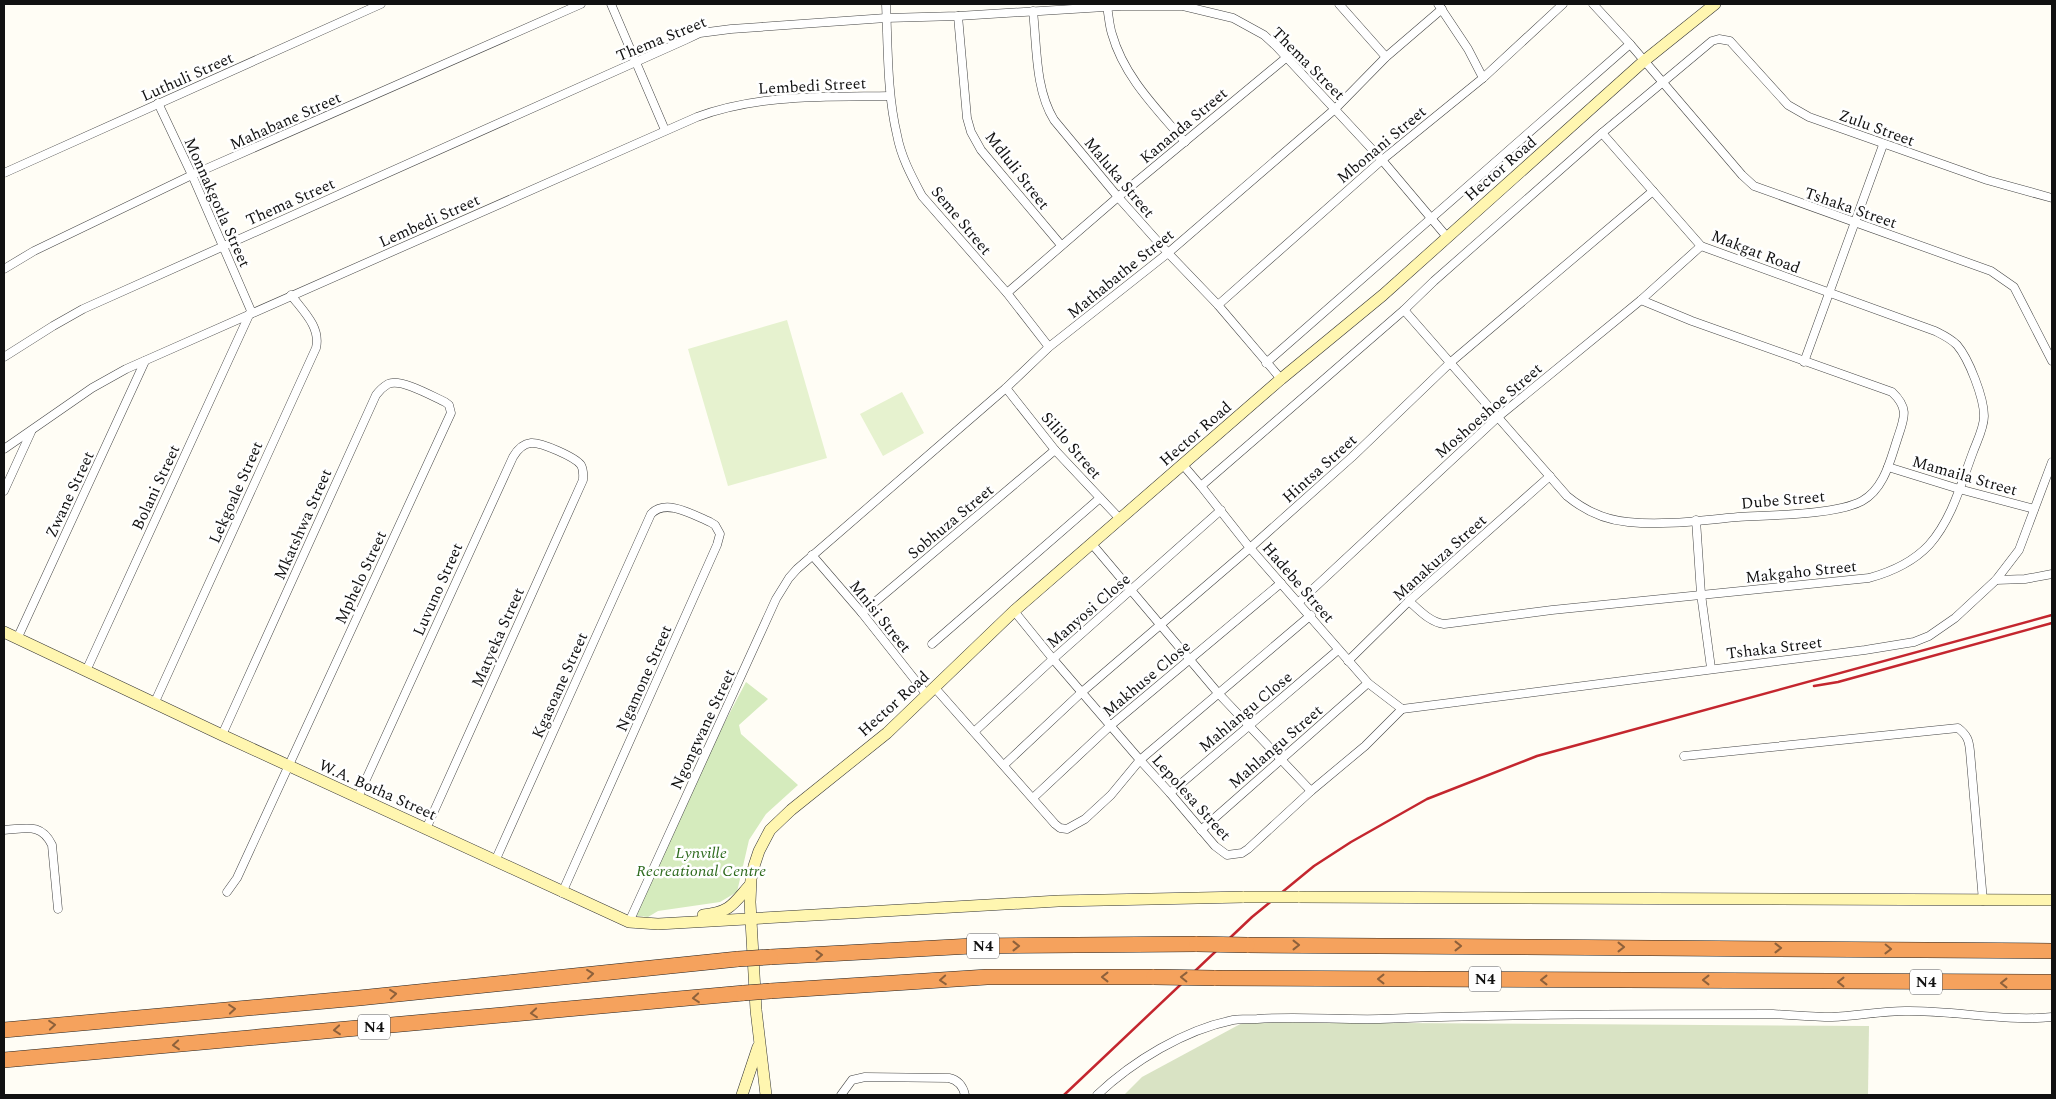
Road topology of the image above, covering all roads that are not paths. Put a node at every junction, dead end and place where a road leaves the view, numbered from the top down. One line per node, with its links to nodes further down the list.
1 (381, 4): 23 (street, Luthuli Street)
2 (581, 4): 31 (street, Mahabane Street)
3 (611, 4): 18 (street)
4 (886, 4): 14 (street, Seme Street)
5 (1339, 4): 17 (street)
6 (1563, 4): 20 (street, Mbonani Street)
7 (1593, 4): 15 (street)
8 (1715, 4): 19 (street, Hector Road)
9 (1121, 5): 11 (street, Thema Street); 16 (street, Thema Street)
10 (1440, 6): 17 (street, Mathabathe Street); 20 (street)
11 (1107, 7): 12 (street, Thema Street); 27 (street)
12 (1034, 11): 13 (street, Thema Street); 33 (street, Maluka Street)
13 (958, 16): 14 (street, Thema Street); 39 (street, Mdluli Street)
14 (886, 18): 18 (street, Thema Street); 22 (street, Seme Street)
15 (1630, 44): 19 (street); 35 (street, Hector Road)
16 (1287, 57): 24 (street, Thema Street); 27 (street, Kananda Street)
17 (1386, 57): 24 (street, Mathabathe Street)
18 (636, 61): 25 (street); 38 (street, Thema Street)
19 (1644, 61): 21 (street, Tshaka Street); 37 (street, Hector Road)
20 (1483, 78): 29 (street, Mbonani Street)
21 (1663, 83): 26 (street); 28 (street, Zulu Street); 36 (street, Tshaka Street)
22 (890, 96): 25 (street, Lembedi Street); 43 (street, Seme Street)
23 (158, 104): 30 (street, Luthuli Street); 31 (street, Monnakgotla Street)
24 (1335, 108): 29 (street, Thema Street); 41 (street, Mathabathe Street)
25 (665, 130): 45 (street, Lembedi Street)
26 (1602, 133): 32 (street, Makgat Road); 48 (street)
27 (1185, 142): 33 (street, Kananda Street)
28 (1883, 144): 34 (street, Zulu Street); 36 (street)
29 (1382, 160): 35 (street, Thema Street); 47 (street, Mbonani Street)
30 (4, 173)
31 (192, 175): 38 (street, Monnakgotla Street); 42 (street, Mahabane Street)
32 (1653, 191): 40 (street, Makgat Road); 55 (street, Hintsa Street)
33 (1118, 197): 39 (street, Kananda Street); 41 (street, Maluka Street)
34 (2052, 198)
35 (1432, 218): 37 (street, Thema Street); 57 (street, Hector Road)
36 (1855, 223): 44 (street); 54 (street, Tshaka Street)
37 (1447, 237): 58 (street, Hector Road)
38 (223, 246): 49 (street, Monnakgotla Street); 52 (street, Thema Street)
39 (1061, 246): 43 (street, Kananda Street)
40 (1701, 246): 44 (street, Makgat Road); 46 (street, Moshoeshoe Street)
41 (1168, 254): 47 (street, Maluka Street); 51 (street, Mathabathe Street)
42 (4, 269)
43 (1007, 293): 51 (street, Seme Street)
44 (1830, 293): 50 (street, Makgat Road); 56 (street)
45 (291, 295): 49 (street, Lembedi Street); 106 (street, Lekgoale Street)
46 (1641, 300): 56 (street, Dube Street); 61 (street, Moshoeshoe Street)
47 (1218, 305): 57 (street, Maluka Street)
48 (1404, 310): 55 (street, Dube Street); 70 (street)
49 (251, 313): 53 (street, Lembedi Street); 101 (street, Bolani Street)
50 (1914, 323): 71 (street, Makgaho Street)
51 (1049, 347): 59 (street, Mathabathe Street)
52 (4, 357)
53 (145, 361): 62 (street, Lembedi Street); 94 (street, Zwane Street)
54 (2052, 361)
55 (1451, 362): 61 (street, Dube Street); 80 (street, Hintsa Street)
56 (1804, 362): 68 (street, Dube Street)
57 (1266, 363): 58 (street, Maluka Street)
58 (1281, 379): 67 (street, Hector Road)
59 (1006, 388): 64 (street, Sililo Street); 81 (street, Mathabathe Street)
60 (445, 402): 111 (street, Mkatshwa Street); 115 (street, Mphelo Street)
61 (1498, 417): 69 (street, Dube Street); 88 (street, Moshoeshoe Street)
62 (32, 430): 63 (street, Lembedi Street); 72 (street)
63 (4, 449)
64 (1055, 450): 73 (street, Sililo Street); 90 (street, Sobhuza Street)
65 (574, 459): 119 (street, Luvuno Street); 121 (street, Matyeka Street)
66 (2052, 462): 75 (street, Tshaka Street)
67 (1183, 466): 70 (street, Hadebe Street); 77 (street, Hector Road)
68 (1888, 467): 71 (street, Mamaila Street); 78 (street, Dube Street)
69 (1550, 476): 78 (street, Dube Street); 87 (street, Manakuza Street)
70 (1201, 486): 76 (street, Hadebe Street)
71 (1959, 489): 75 (street, Mamaila Street); 86 (street, Makgaho Street)
72 (4, 491)
73 (1100, 498): 77 (street, Sililo Street); 95 (street)
74 (664, 507): 124 (street, Kgasoane Street); 127 (street, Ngamone Street)
75 (2034, 509): 83 (street, Tshaka Street)
76 (1221, 510): 80 (street, Hadebe Street); 85 (street, Manyosi Close)
77 (1120, 519): 79 (street, Hector Road)
78 (1696, 520): 86 (street)
79 (1092, 544): 85 (street); 89 (street, Hector Road)
80 (1250, 548): 84 (street, Hadebe Street); 92 (street, Hintsa Street)
81 (812, 555): 90 (street, Mnisi Street); 132 (street, Ngongwane Street)
82 (2052, 574): 83 (street)
83 (1996, 580): 100 (street, Tshaka Street)
84 (1281, 583): 88 (street, Hadebe Street); 98 (street, Makhuse Close)
85 (1131, 591): 92 (street); 97 (street, Manyosi Close)
86 (1701, 594): 87 (street, Makgaho Street); 100 (street)
87 (1409, 601): 99 (street, Manakuza Street)
88 (1299, 602): 91 (street, Hadebe Street)
89 (1014, 611): 97 (street); 103 (street, Hector Road)
90 (862, 613): 103 (street, Mnisi Street)
91 (1310, 615): 96 (street, Hadebe Street); 105 (street)
92 (1159, 625): 98 (street); 104 (street, Hintsa Street)
93 (4, 632): 94 (street, W.A. Botha Street)
94 (17, 639): 101 (street, W.A. Botha Street)
95 (932, 644)
96 (1338, 650): 99 (street, Hadebe Street); 108 (street, Mahlangu Close)
97 (1053, 659): 104 (street); 110 (street, Manyosi Close)
98 (1190, 659): 105 (street); 109 (street, Makhuse Close)
99 (1348, 661): 102 (street, Hadebe Street)
100 (1711, 668): 107 (street, Tshaka Street)
101 (86, 671): 106 (street, W.A. Botha Street)
102 (1368, 683): 107 (street, Hadebe Street); 113 (street, Mahlangu Street)
103 (931, 691): 110 (street, Lepolesa Street); 125 (street, Hector Road)
104 (1082, 692): 109 (street); 116 (street, Hintsa Street)
105 (1218, 693): 108 (street); 114 (street)
106 (154, 704): 111 (street, W.A. Botha Street)
107 (1402, 708): 117 (street, Lepolesa Street)
108 (1250, 725): 113 (street); 118 (street, Mahlangu Close)
109 (1110, 726): 114 (street); 120 (street, Makhuse Close)
110 (974, 732): 116 (street, Lepolesa Street)
111 (222, 736): 115 (street, W.A. Botha Street)
112 (1684, 756): 128 (street)
113 (1280, 759): 117 (street); 123 (street, Mahlangu Street)
114 (1140, 760): 118 (street, Lepolesa Street); 120 (street, Lepolesa Street)
115 (289, 766): 119 (street, W.A. Botha Street); 126 (street)
116 (1004, 766): 120 (street, Lepolesa Street)
117 (1311, 791): 123 (street, Lepolesa Street)
118 (1170, 792): 123 (street, Lepolesa Street)
119 (358, 797): 121 (street, W.A. Botha Street)
120 (1033, 798)
121 (426, 829): 124 (street, W.A. Botha Street)
122 (4, 830): 130 (street)
123 (1201, 830)
124 (496, 859): 127 (street, W.A. Botha Street)
125 (751, 884): 131 (street, Hector Road); 133 (street)
126 (227, 892)
127 (562, 893): 132 (street, W.A. Botha Street)
128 (1983, 900): 129 (street, W.A. Botha Street); 131 (street, W.A. Botha Street, bridge)
129 (2052, 900)
130 (58, 909)
131 (750, 919): 133 (street, W.A. Botha Street); 138 (street, Hector Road)
132 (629, 922): 133 (street, W.A. Botha Street)
133 (658, 924)
134 (2052, 950): 137 (highway, N4, one-way to 134, bridge)
135 (2052, 982): 139 (highway, N4, one-way to 139, bridge)
136 (2052, 1016): 144 (street)
137 (4, 1030)
138 (760, 1039): 140 (street); 141 (street, Hector Road)
139 (4, 1060)
140 (742, 1095)
141 (766, 1095)
142 (841, 1095): 143 (street)
143 (965, 1095)
144 (1097, 1095)

